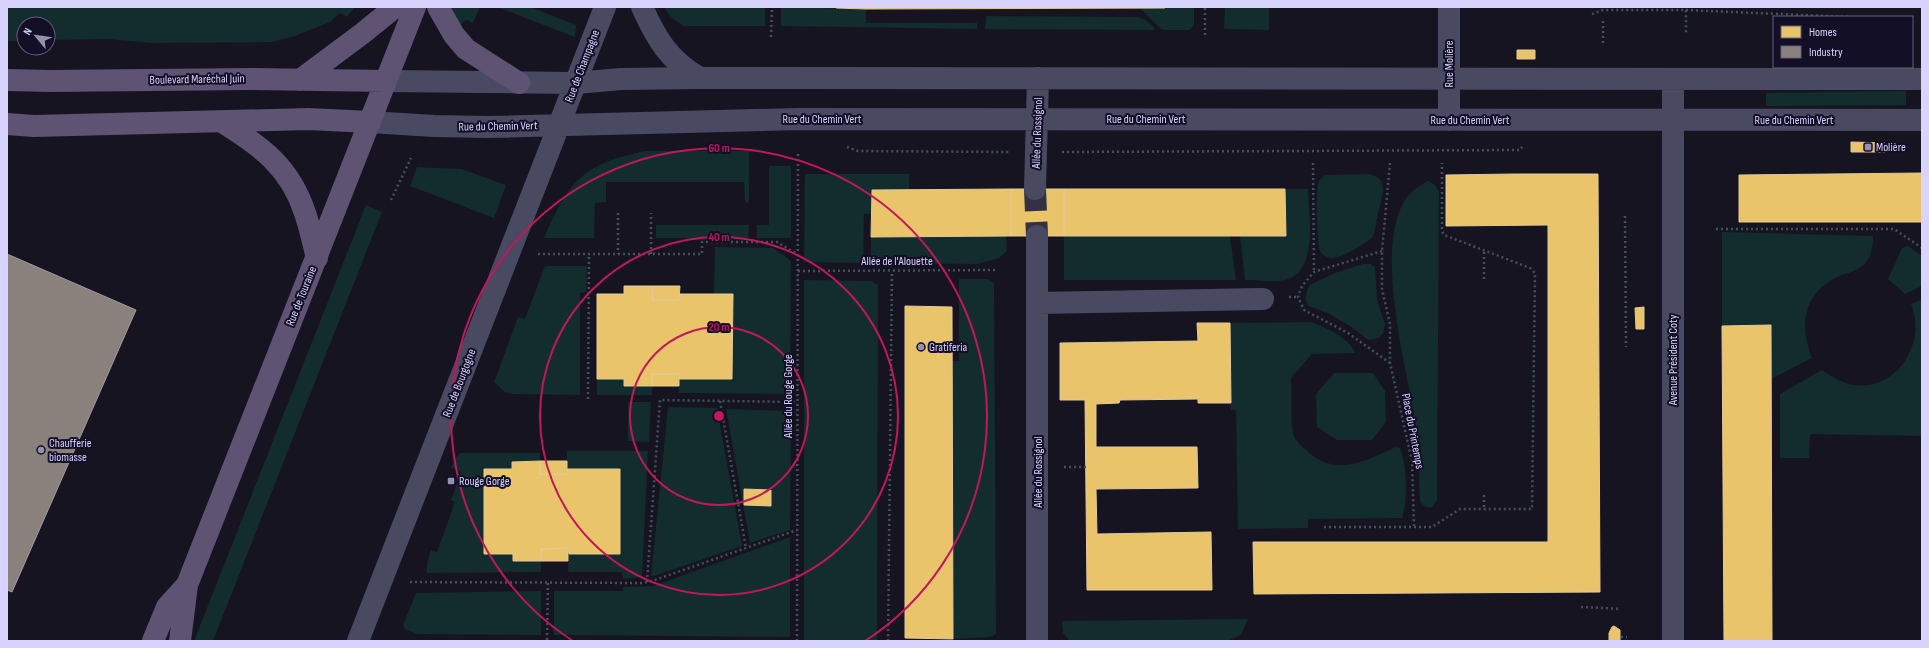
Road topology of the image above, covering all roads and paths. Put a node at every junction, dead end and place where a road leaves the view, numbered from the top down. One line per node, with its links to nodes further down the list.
1 (395, 7): 23 (main road)
2 (415, 7): 24 (main road, Rue de Touraine)
3 (438, 7): 25 (main road)
4 (605, 7): 26 (street, Rue de Champagne)
5 (642, 7): 17 (street)
6 (772, 7): 15 (path)
7 (1205, 7): 14 (path)
8 (1449, 7): 19 (street, Rue Molière)
9 (1686, 10): 10 (path); 11 (path); 13 (path)
10 (1592, 14)
11 (1827, 16)
12 (1603, 19): 16 (path)
13 (1686, 34)
14 (1205, 35)
15 (771, 37)
16 (1603, 43)
17 (700, 78): 18 (street); 26 (street)
18 (1038, 78): 19 (street); 27 (street, Allée du Rossignol)
19 (1449, 78): 20 (street); 28 (street, Rue Molière)
20 (1674, 79): 21 (street); 29 (street, Avenue Président Coty)
21 (1922, 79)
22 (7, 80): 23 (main road, Boulevard Maréchal Juin)
23 (300, 80): 24 (main road, Boulevard Maréchal Juin)
24 (386, 81): 25 (street); 32 (main road, Rue de Touraine)
25 (519, 82): 26 (street)
26 (576, 83): 34 (street, Rue de Champagne)
27 (1038, 119): 28 (street, Rue du Chemin Vert); 34 (street, Rue du Chemin Vert); 42 (street, Allée du Rossignol)
28 (1449, 120): 29 (street, Rue du Chemin Vert)
29 (1673, 120): 30 (street, Rue du Chemin Vert); 93 (street, Avenue Président Coty)
30 (1922, 120)
31 (222, 122): 32 (main road); 33 (main road); 57 (main road)
32 (370, 122): 34 (street, Rue du Chemin Vert); 57 (main road, Rue de Touraine)
33 (7, 124)
34 (560, 125): 89 (street, Rue de Bourgogne)
35 (844, 146): 37 (path)
36 (798, 152): 56 (path, Allée du Rouge Gorge)
37 (1012, 152)
38 (411, 158): 43 (path)
39 (1313, 162): 61 (path)
40 (1390, 162): 50 (path, Place du Printemps)
41 (1442, 162): 51 (path)
42 (1035, 189)
43 (391, 200)
44 (618, 214): 54 (path)
45 (652, 214): 55 (path)
46 (1625, 216): 65 (path)
47 (1716, 229): 49 (path)
48 (1037, 236): 64 (street, Allée du Rossignol)
49 (1922, 248)
50 (1382, 251): 61 (path); 66 (path, Place du Printemps)
51 (1484, 251): 62 (path); 73 (path)
52 (532, 254): 53 (path)
53 (589, 254): 54 (path); 67 (path)
54 (618, 254): 55 (path)
55 (651, 254): 56 (path)
56 (798, 254): 60 (path, Allée du Rouge Gorge)
57 (316, 258): 81 (main road, Rue de Touraine)
58 (892, 270): 59 (path, Allée de l'Alouette); 60 (path, Allée de l'Alouette); 91 (path)
59 (997, 270)
60 (798, 271): 69 (path, Allée du Rouge Gorge)
61 (1314, 272): 66 (path)
62 (1484, 278)
63 (1263, 298): 64 (street)
64 (1038, 303): 92 (street, Allée du Rossignol)
65 (1626, 347)
66 (1390, 363): 74 (path, Place du Printemps)
67 (588, 399)
68 (720, 400): 69 (path); 77 (path); 80 (path)
69 (797, 402): 76 (path, Allée du Rouge Gorge)
70 (1059, 467): 71 (path)
71 (1086, 468)
72 (1484, 495): 73 (path)
73 (1484, 509): 74 (path)
74 (1414, 526): 75 (path)
75 (1324, 527)
76 (797, 530): 77 (path); 90 (path, Allée du Rouge Gorge)
77 (746, 548): 80 (path)
78 (404, 582): 79 (path)
79 (548, 582): 80 (path); 86 (path)
80 (647, 582)
81 (187, 585): 87 (main road, Rue de Touraine); 88 (main road, Rue de Touraine)
82 (1581, 607): 83 (path)
83 (1621, 609)
84 (1621, 637): 85 (path)
85 (1626, 637)
86 (547, 640)
87 (153, 641)
88 (180, 641)
89 (358, 641)
90 (797, 641)
91 (888, 641)
92 (1037, 641)
93 (1673, 641)

